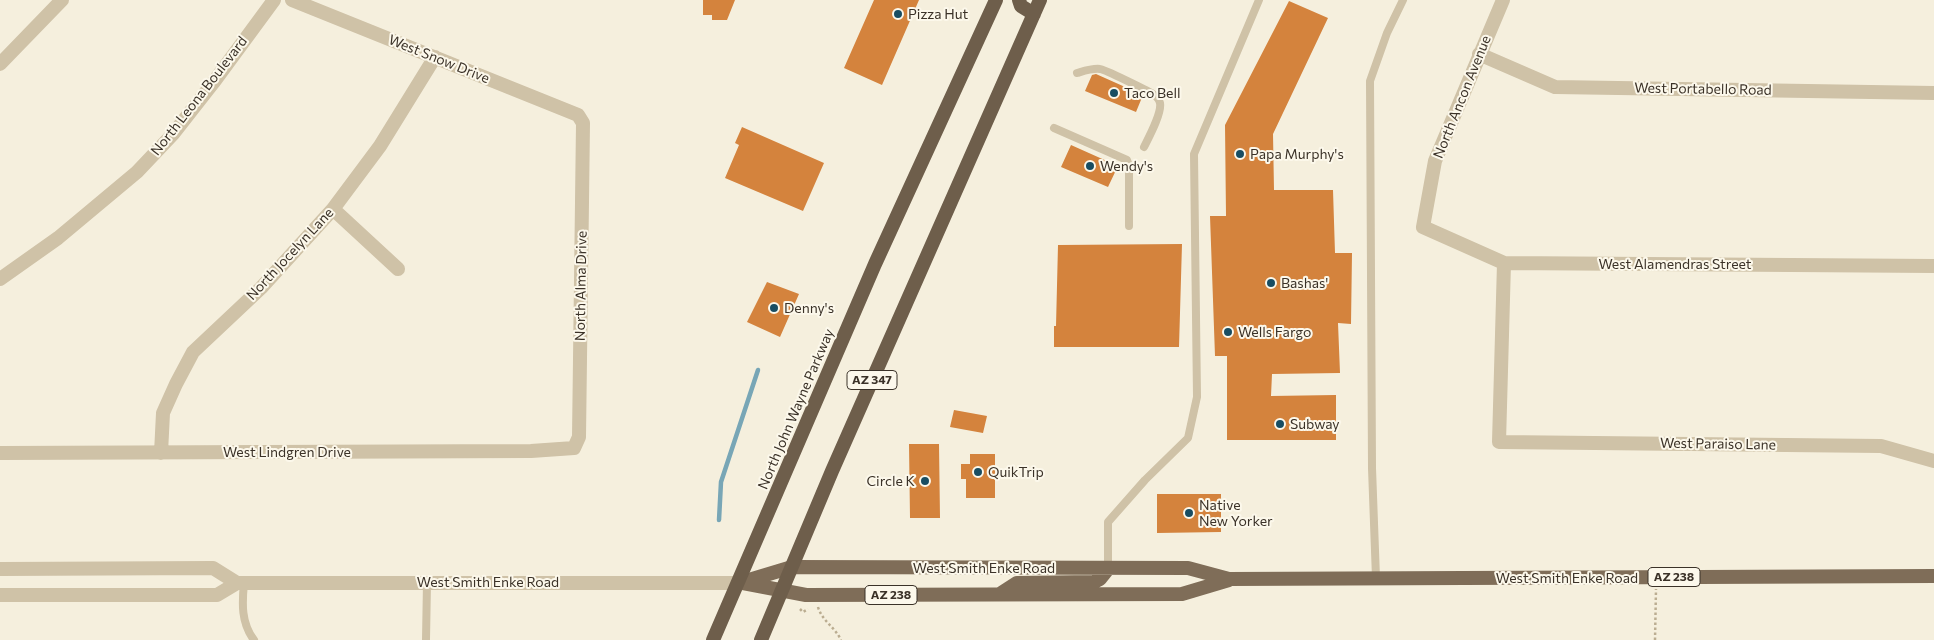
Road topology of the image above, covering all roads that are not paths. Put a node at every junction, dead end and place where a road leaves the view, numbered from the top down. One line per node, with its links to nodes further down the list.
1 (62, 0): 13 (street)
2 (274, 0): 25 (street, North Leona Boulevard)
3 (292, 0): 12 (street, West Snow Drive)
4 (996, 0): 38 (highway, North John Wayne Parkway / AZ 347)
5 (1019, 0): 10 (highway)
6 (1040, 0): 10 (highway, AZ 347)
7 (1259, 0): 31 (lane)
8 (1403, 0): 34 (lane)
9 (1503, 0): 11 (street, North Ancon Avenue)
10 (1034, 14): 30 (highway, AZ 347)
11 (1479, 54): 15 (street, West Portabello Road); 21 (street, North Ancon Avenue)
12 (435, 57): 16 (street, West Snow Drive); 19 (street, North Jocelyn Lane)
13 (0, 64)
14 (1077, 73): 18 (lane)
15 (1934, 93)
16 (583, 123): 26 (street, North Alma Drive)
17 (1054, 128): 20 (lane)
18 (1144, 147)
19 (333, 209): 24 (street); 28 (street, North Jocelyn Lane)
20 (1129, 226)
21 (1423, 227): 22 (street, West Alamendras Street)
22 (1504, 263): 23 (street, West Alamendras Street); 29 (street, West Paraiso Lane)
23 (1934, 266)
24 (398, 269)
25 (0, 279)
26 (574, 448): 28 (street, West Lindgren Drive)
27 (0, 453): 28 (street, West Lindgren Drive)
28 (161, 453)
29 (1934, 461)
30 (792, 567): 31 (main road, West Smith Enke Road / AZ 238); 38 (main road, West Smith Enke Road / AZ 238); 39 (highway, AZ 347)
31 (1108, 568): 35 (main road, West Smith Enke Road / AZ 238); 41 (main road)
32 (0, 569): 37 (street)
33 (1934, 576): 34 (main road, West Smith Enke Road / AZ 238)
34 (1376, 578): 35 (main road, West Smith Enke Road / AZ 238)
35 (1229, 579): 41 (main road, West Smith Enke Road / AZ 238)
36 (427, 582): 37 (street, West Smith Enke Road); 38 (street, West Smith Enke Road); 43 (lane)
37 (240, 583): 40 (street, West Smith Enke Road); 42 (lane)
38 (739, 583): 39 (main road, West Smith Enke Road / AZ 238); 44 (highway, North John Wayne Parkway / AZ 347)
39 (782, 590): 41 (main road, West Smith Enke Road / AZ 238); 45 (highway, AZ 347)
40 (0, 595)
41 (1000, 595)
42 (254, 640)
43 (426, 640)
44 (713, 640)
45 (761, 640)

